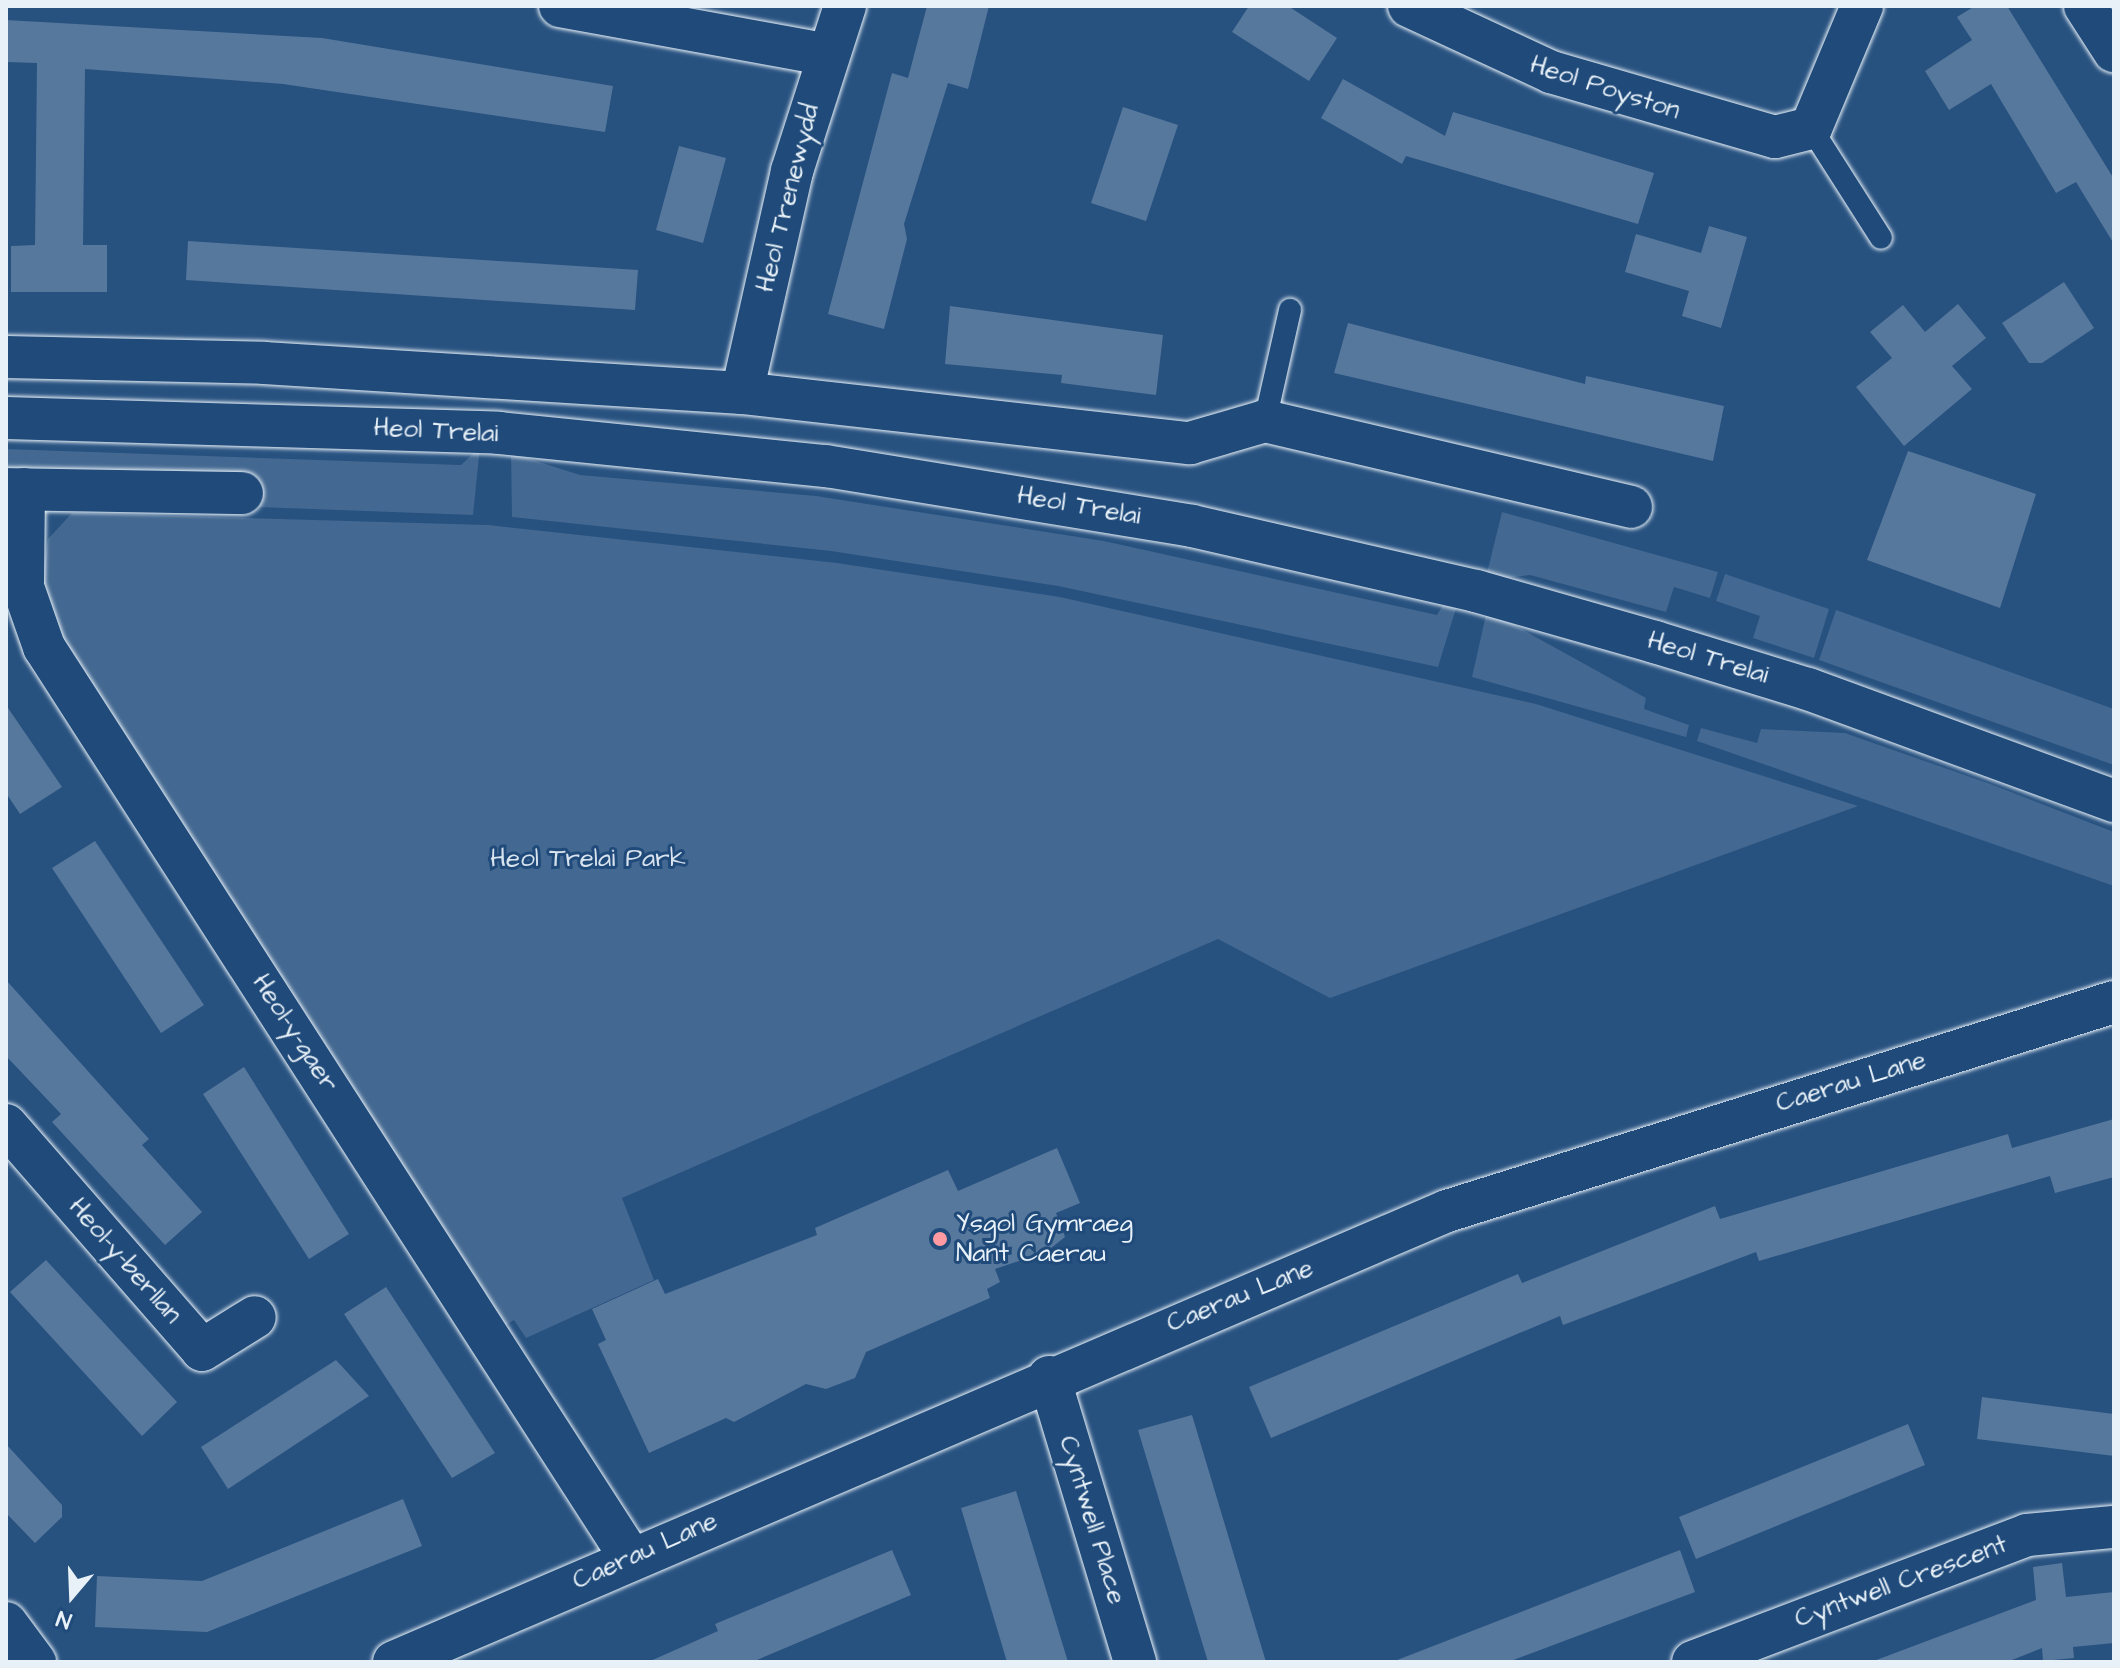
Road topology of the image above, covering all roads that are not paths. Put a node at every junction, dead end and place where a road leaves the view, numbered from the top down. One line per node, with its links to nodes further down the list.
1 (560, 6): 7 (street)
2 (845, 6): 7 (street, Heol Trenewydd)
3 (1409, 6): 8 (street, Heol Poyston)
4 (1862, 6): 8 (street)
5 (2085, 6): 6 (street)
6 (2114, 51)
7 (825, 54): 12 (street, Heol Trenewydd)
8 (1811, 128): 9 (lane)
9 (1881, 238)
10 (1290, 310): 14 (lane)
11 (6, 357): 12 (street)
12 (742, 393): 14 (street)
13 (6, 418): 18 (street, Heol Trelai)
14 (1265, 421): 17 (street)
15 (15, 489): 16 (street); 24 (street, Heol-y-gaer)
16 (242, 493)
17 (1631, 507)
18 (2114, 801)
19 (2114, 1002): 22 (street, Caerau Lane)
20 (6, 1125): 21 (street, Heol-y-berllan)
21 (255, 1317)
22 (1049, 1377): 24 (street, Caerau Lane); 28 (street, Cyntwell Place)
23 (2114, 1527): 29 (street, Cyntwell Crescent)
24 (630, 1557): 27 (street, Caerau Lane)
25 (6, 1623): 26 (street)
26 (35, 1662)
27 (394, 1662)
28 (1135, 1662)
29 (1693, 1662)

